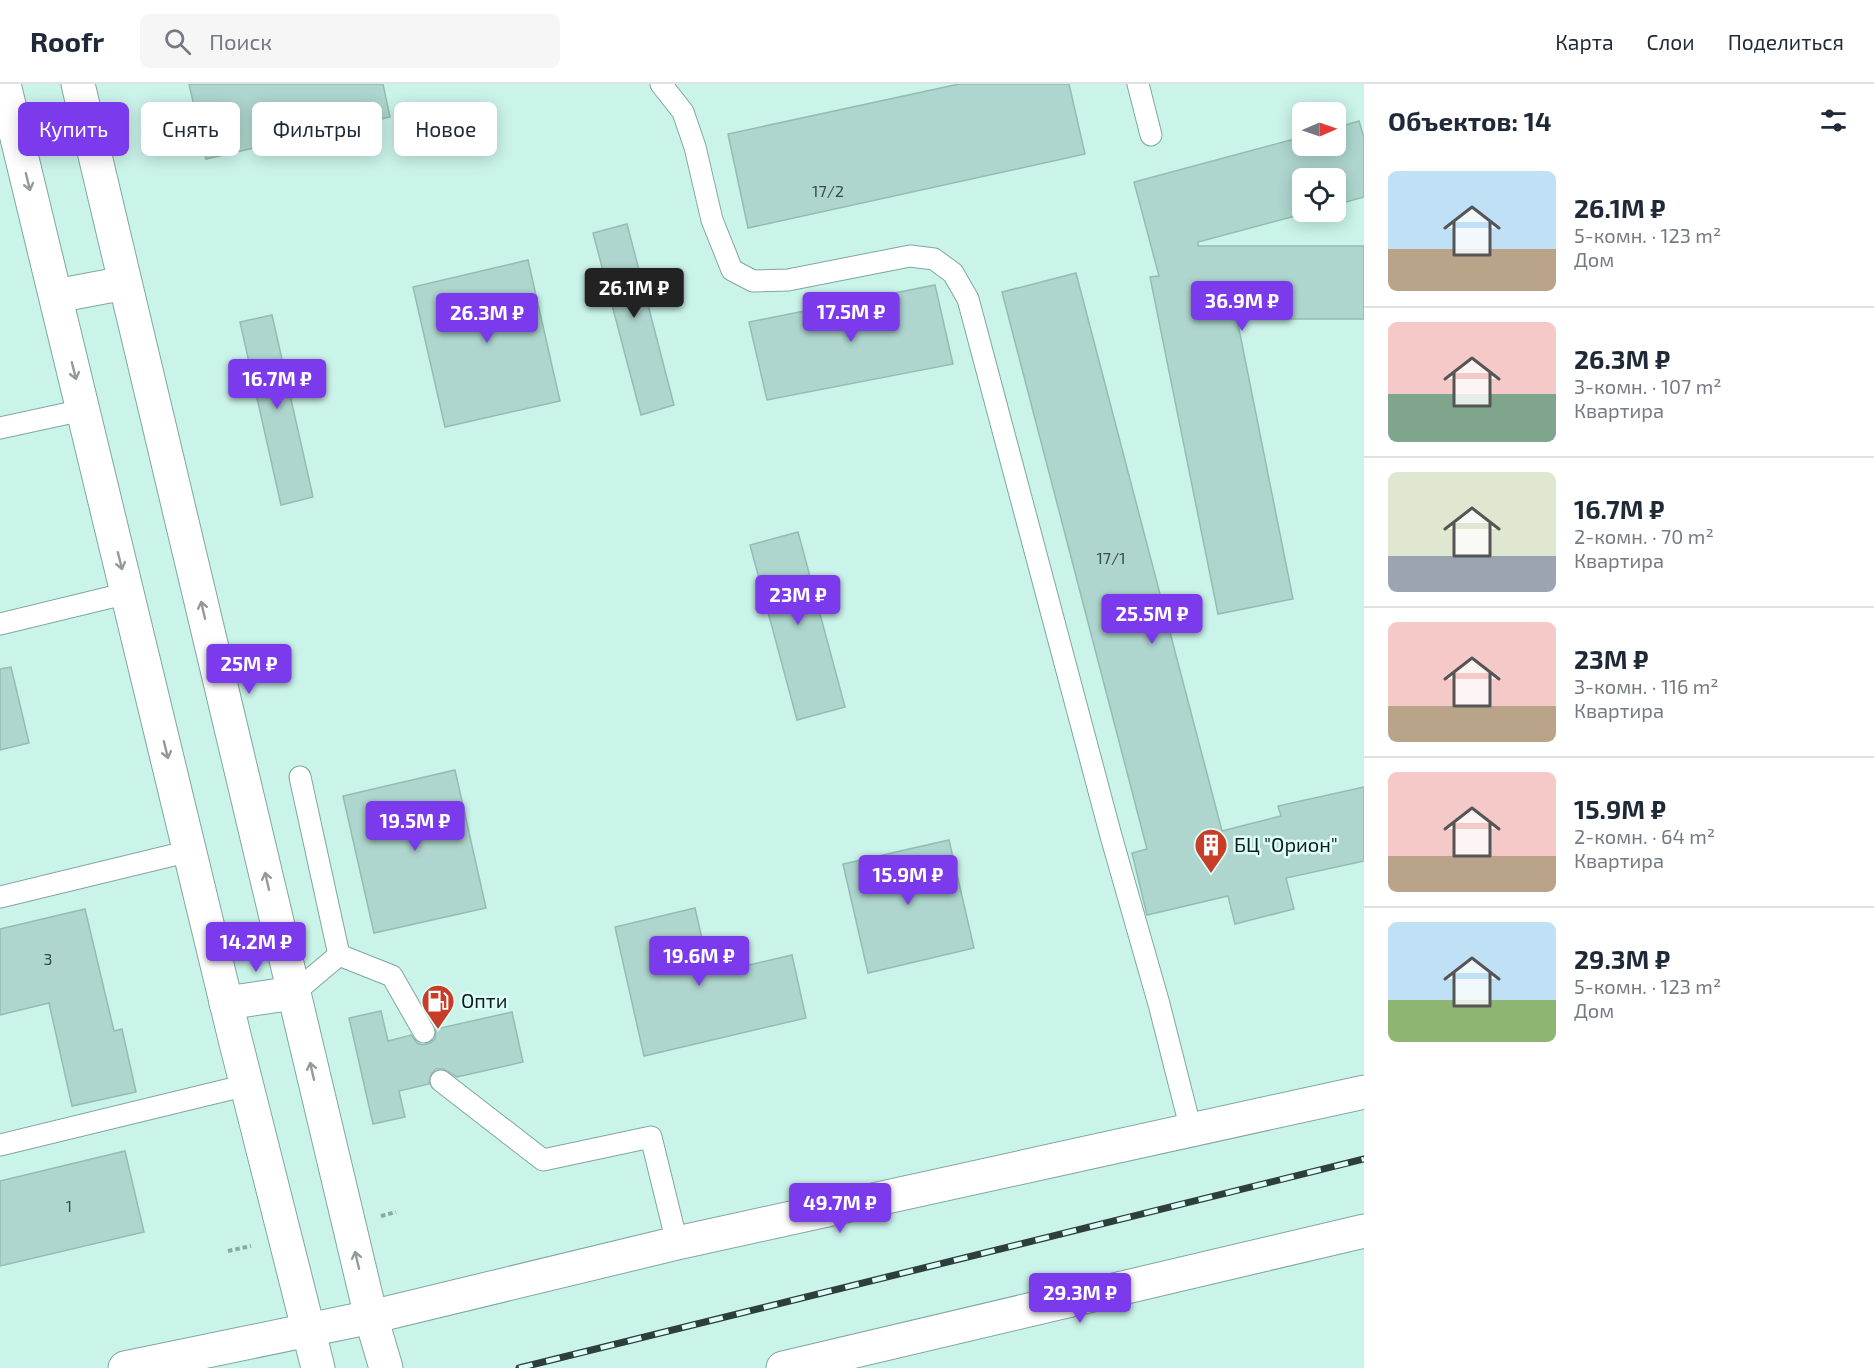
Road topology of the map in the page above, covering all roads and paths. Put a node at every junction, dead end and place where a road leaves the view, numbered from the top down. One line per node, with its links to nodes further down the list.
1 (78, 84): 6 (main road)
2 (661, 84): 22 (lane)
3 (1138, 84): 5 (lane)
4 (3, 87): 7 (main road, one-way to 7)
5 (1151, 135)
6 (125, 283): 7 (main road); 16 (main road, one-way to 6)
7 (56, 296): 8 (main road, one-way to 8)
8 (83, 410): 9 (lane); 10 (main road, one-way to 10)
9 (0, 429)
10 (128, 593): 11 (lane); 13 (main road, one-way to 13)
11 (0, 624)
12 (300, 777): 15 (lane)
13 (190, 851): 14 (lane); 17 (main road)
14 (0, 897)
15 (339, 956): 16 (lane); 18 (lane)
16 (294, 993): 17 (main road); 26 (main road, one-way to 16)
17 (226, 1003): 20 (main road)
18 (424, 1032)
19 (441, 1081): 25 (lane)
20 (247, 1085): 23 (lane); 27 (main road)
21 (1364, 1092): 22 (main road)
22 (1191, 1130): 25 (main road)
23 (0, 1145)
24 (1364, 1231): 31 (main road)
25 (677, 1243): 26 (main road)
26 (371, 1317): 27 (main road); 30 (main road)
27 (307, 1330): 28 (main road); 29 (main road)
28 (125, 1368)
29 (318, 1368)
30 (386, 1368)
31 (783, 1368)

